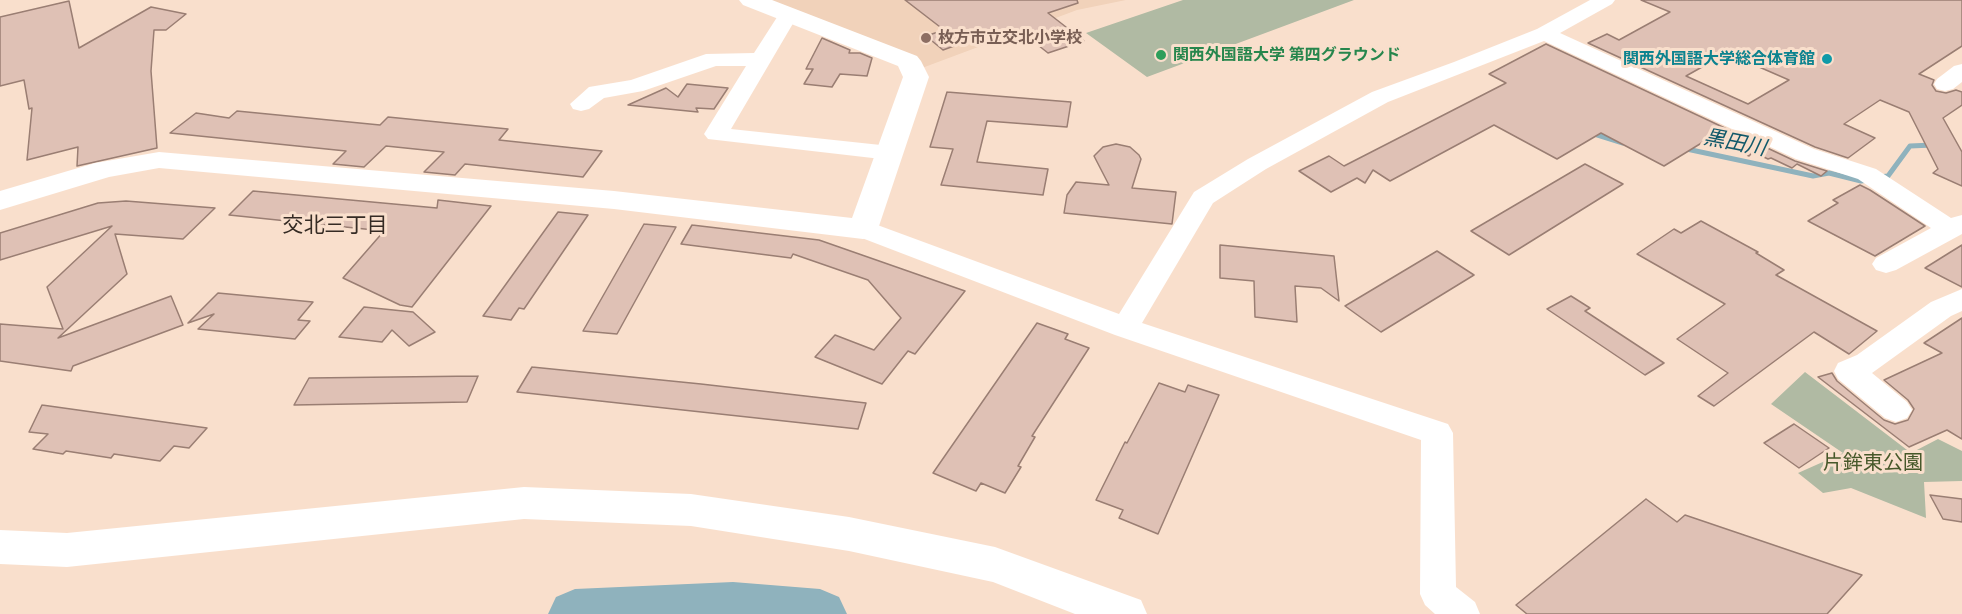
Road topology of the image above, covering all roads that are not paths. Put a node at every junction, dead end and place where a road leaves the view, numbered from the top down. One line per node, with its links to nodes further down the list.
1 (751, 0): 3 (street)
2 (1602, 0): 4 (street)
3 (788, 15): 5 (street); 7 (street)
4 (1544, 33): 10 (street); 13 (street)
5 (761, 60): 6 (street); 7 (street)
6 (581, 104)
7 (890, 153): 9 (street)
8 (0, 201): 9 (street)
9 (863, 229): 13 (street)
10 (1954, 233): 11 (street)
11 (1886, 264)
12 (1962, 299): 14 (street)
13 (1125, 328): 17 (street)
14 (1896, 410)
15 (0, 547): 16 (street)
16 (1126, 614)
17 (1462, 614)

